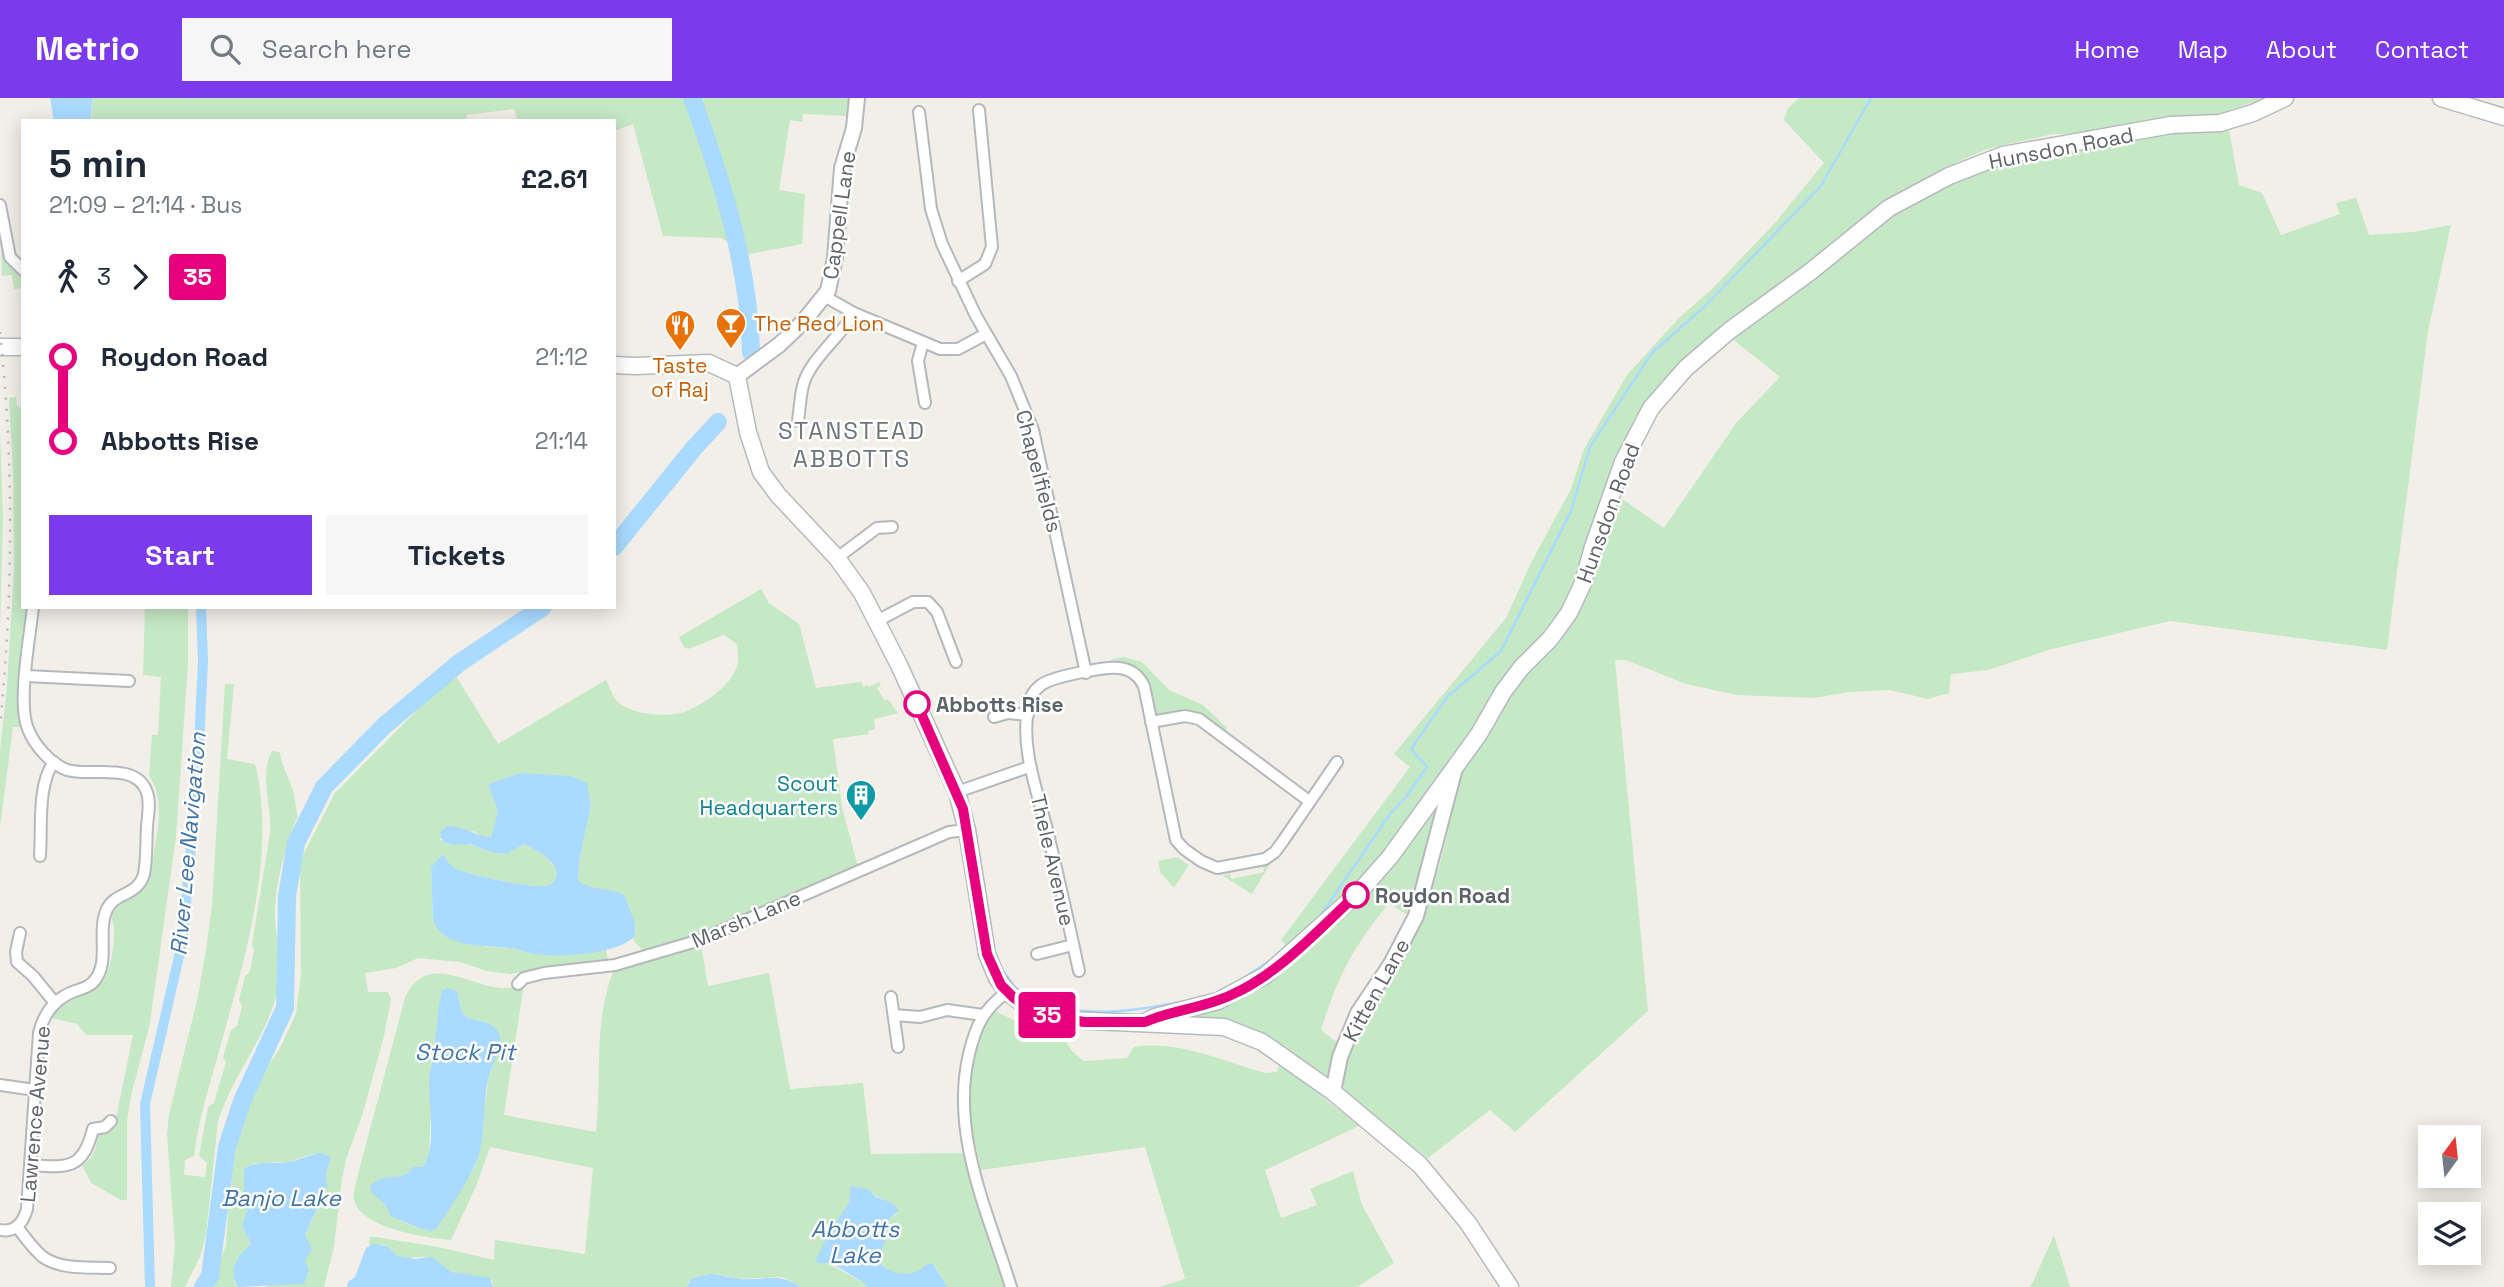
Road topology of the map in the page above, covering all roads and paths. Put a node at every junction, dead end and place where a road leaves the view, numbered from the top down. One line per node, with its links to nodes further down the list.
1 (857, 98): 10 (street, Cappell Lane)
2 (2285, 98): 34 (main road, Hunsdon Road)
3 (2441, 98): 6 (main road)
4 (979, 110): 9 (street)
5 (919, 112): 9 (street, Chapelfields)
6 (2504, 117)
7 (0, 205): 8 (street)
8 (21, 268)
9 (958, 281): 12 (street, Chapelfields)
10 (824, 296): 11 (street); 17 (street, Cappell Lane)
11 (855, 313): 13 (street); 19 (street)
12 (986, 334): 13 (street); 25 (street, Chapelfields)
13 (923, 342): 18 (street)
14 (0, 347): 15 (main road)
15 (21, 347)
16 (616, 365): 17 (main road)
17 (737, 376): 21 (main road)
18 (925, 403)
19 (798, 421)
20 (892, 527): 21 (street)
21 (837, 558): 23 (main road)
22 (33, 609): 26 (street)
23 (877, 621): 24 (street); 35 (main road)
24 (956, 662)
25 (1086, 673): 28 (street); 30 (street)
26 (26, 676): 27 (street); 31 (street)
27 (129, 681)
28 (1028, 715): 29 (street); 33 (street)
29 (994, 717)
30 (1151, 722): 36 (street); 36 (street)
31 (54, 762): 38 (street); 46 (street, Lawrence Avenue)
32 (1337, 762): 36 (street)
33 (1030, 767): 35 (street, Thele Avenue); 40 (street, Thele Avenue)
34 (1455, 767): 49 (main road, Hunsdon Road); 53 (street, Kitten Lane)
35 (957, 792): 37 (main road)
36 (1309, 801)
37 (967, 830): 43 (street, Marsh Lane); 44 (main road)
38 (40, 856)
39 (20, 933): 46 (street)
40 (1073, 945): 41 (street, Thele Avenue); 42 (street, Thele Avenue)
41 (1037, 954)
42 (1079, 971)
43 (518, 984)
44 (1007, 992): 48 (street); 49 (main road)
45 (891, 996): 47 (street)
46 (55, 1003): 52 (street, Lawrence Avenue)
47 (894, 1015): 48 (street); 50 (street)
48 (983, 1015): 59 (street)
49 (1145, 1022): 53 (main road)
50 (898, 1047)
51 (0, 1085): 52 (street)
52 (35, 1090): 55 (street, Lawrence Avenue)
53 (1333, 1092): 60 (main road)
54 (111, 1121): 55 (street)
55 (31, 1165): 56 (street, Lawrence Avenue)
56 (17, 1227): 57 (street, Lawrence Avenue); 58 (street)
57 (0, 1230)
58 (110, 1268)
59 (1011, 1287)
60 (1510, 1287)

